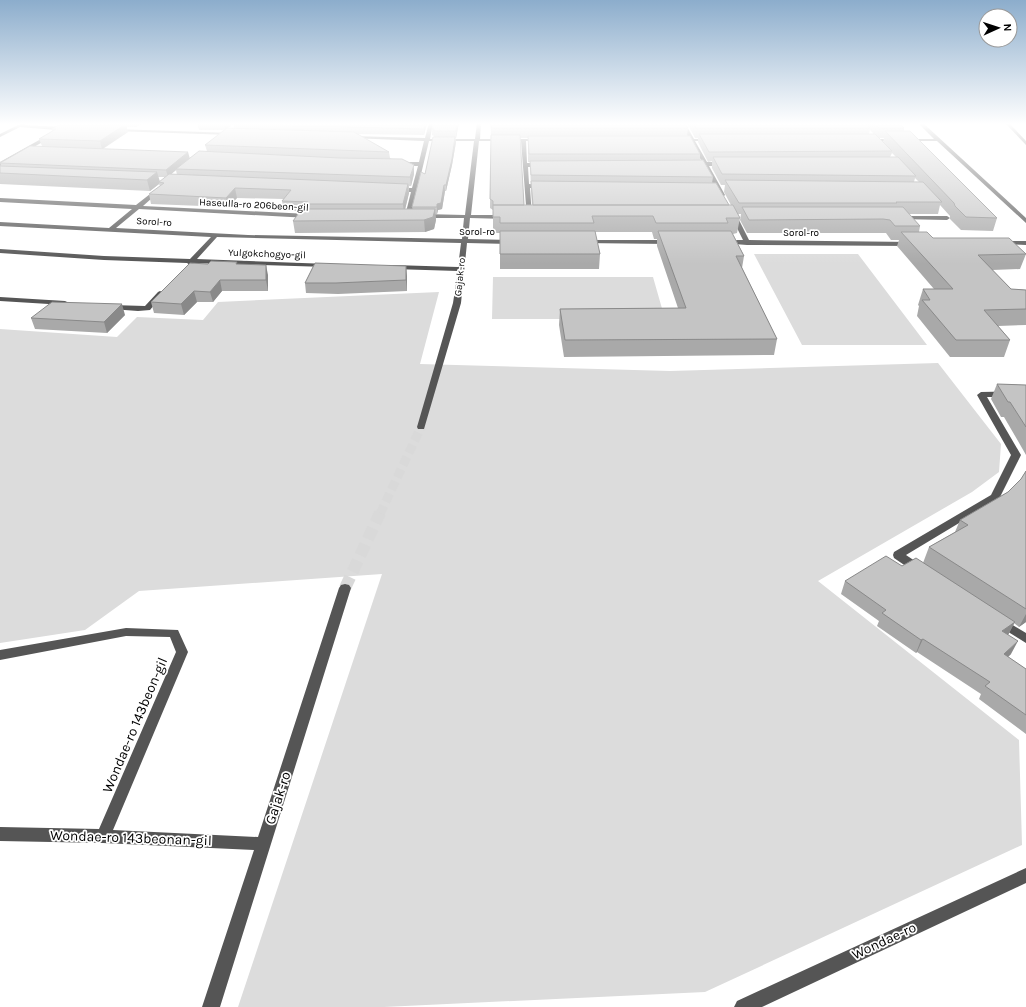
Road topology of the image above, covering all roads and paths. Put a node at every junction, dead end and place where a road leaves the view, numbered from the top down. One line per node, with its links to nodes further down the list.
1 (419, 170): 13 (street)
2 (474, 170): 22 (street, Gajak-ro)
3 (525, 170): 7 (street)
4 (709, 170): 10 (street)
5 (971, 170): 31 (street)
6 (164, 185): 17 (street)
7 (527, 186): 8 (street); 25 (street)
8 (550, 187)
9 (711, 188): 10 (street)
10 (719, 188): 11 (street); 15 (street)
11 (726, 188)
12 (391, 190): 13 (street)
13 (414, 190): 21 (street)
14 (0, 200): 17 (street, Haseulla-ro 206beon-gil)
15 (725, 200)
16 (728, 206): 28 (street)
17 (137, 208): 19 (street, Haseulla-ro 206beon-gil); 33 (street)
18 (941, 213): 30 (street)
19 (312, 216)
20 (400, 216): 21 (street)
21 (408, 216): 22 (street)
22 (467, 216): 23 (street); 35 (street, Gajak-ro)
23 (514, 217)
24 (521, 217): 25 (street)
25 (529, 217): 26 (street)
26 (537, 217)
27 (727, 218): 28 (street)
28 (735, 218): 29 (street); 40 (street)
29 (743, 218)
30 (892, 218)
31 (1026, 221)
32 (1, 225): 33 (street, Sorol-ro)
33 (110, 230): 34 (street, Sorol-ro)
34 (216, 235): 35 (street, Sorol-ro); 45 (street)
35 (464, 242): 36 (street, Sorol-ro); 48 (street, Gajak-ro)
36 (519, 242)
37 (574, 242): 38 (street)
38 (676, 242)
39 (716, 242): 40 (street, Sorol-ro)
40 (747, 242): 43 (street, Sorol-ro)
41 (996, 243): 42 (street)
42 (1026, 243)
43 (922, 244)
44 (0, 251): 45 (street, Yulgokchogyo-gil)
45 (190, 264): 46 (street, Yulgokchogyo-gil)
46 (333, 266)
47 (386, 267): 48 (street)
48 (461, 269): 54 (street, Gajak-ro)
49 (167, 287): 52 (street)
50 (0, 299): 51 (street)
51 (69, 304)
52 (100, 306)
53 (1026, 394): 55 (street)
54 (421, 427)
55 (930, 576)
56 (345, 588): 62 (street, Gajak-ro)
57 (994, 618): 58 (street)
58 (1026, 639)
59 (0, 655): 61 (street, Wondae-ro 143beon-gil)
60 (0, 834): 61 (street, Wondae-ro 143beonan-gil)
61 (103, 836): 62 (street, Wondae-ro 143beonan-gil)
62 (263, 844): 64 (street, Gajak-ro)
63 (1026, 875): 65 (street, Wondae-ro)
64 (211, 1007)
65 (743, 1007)

